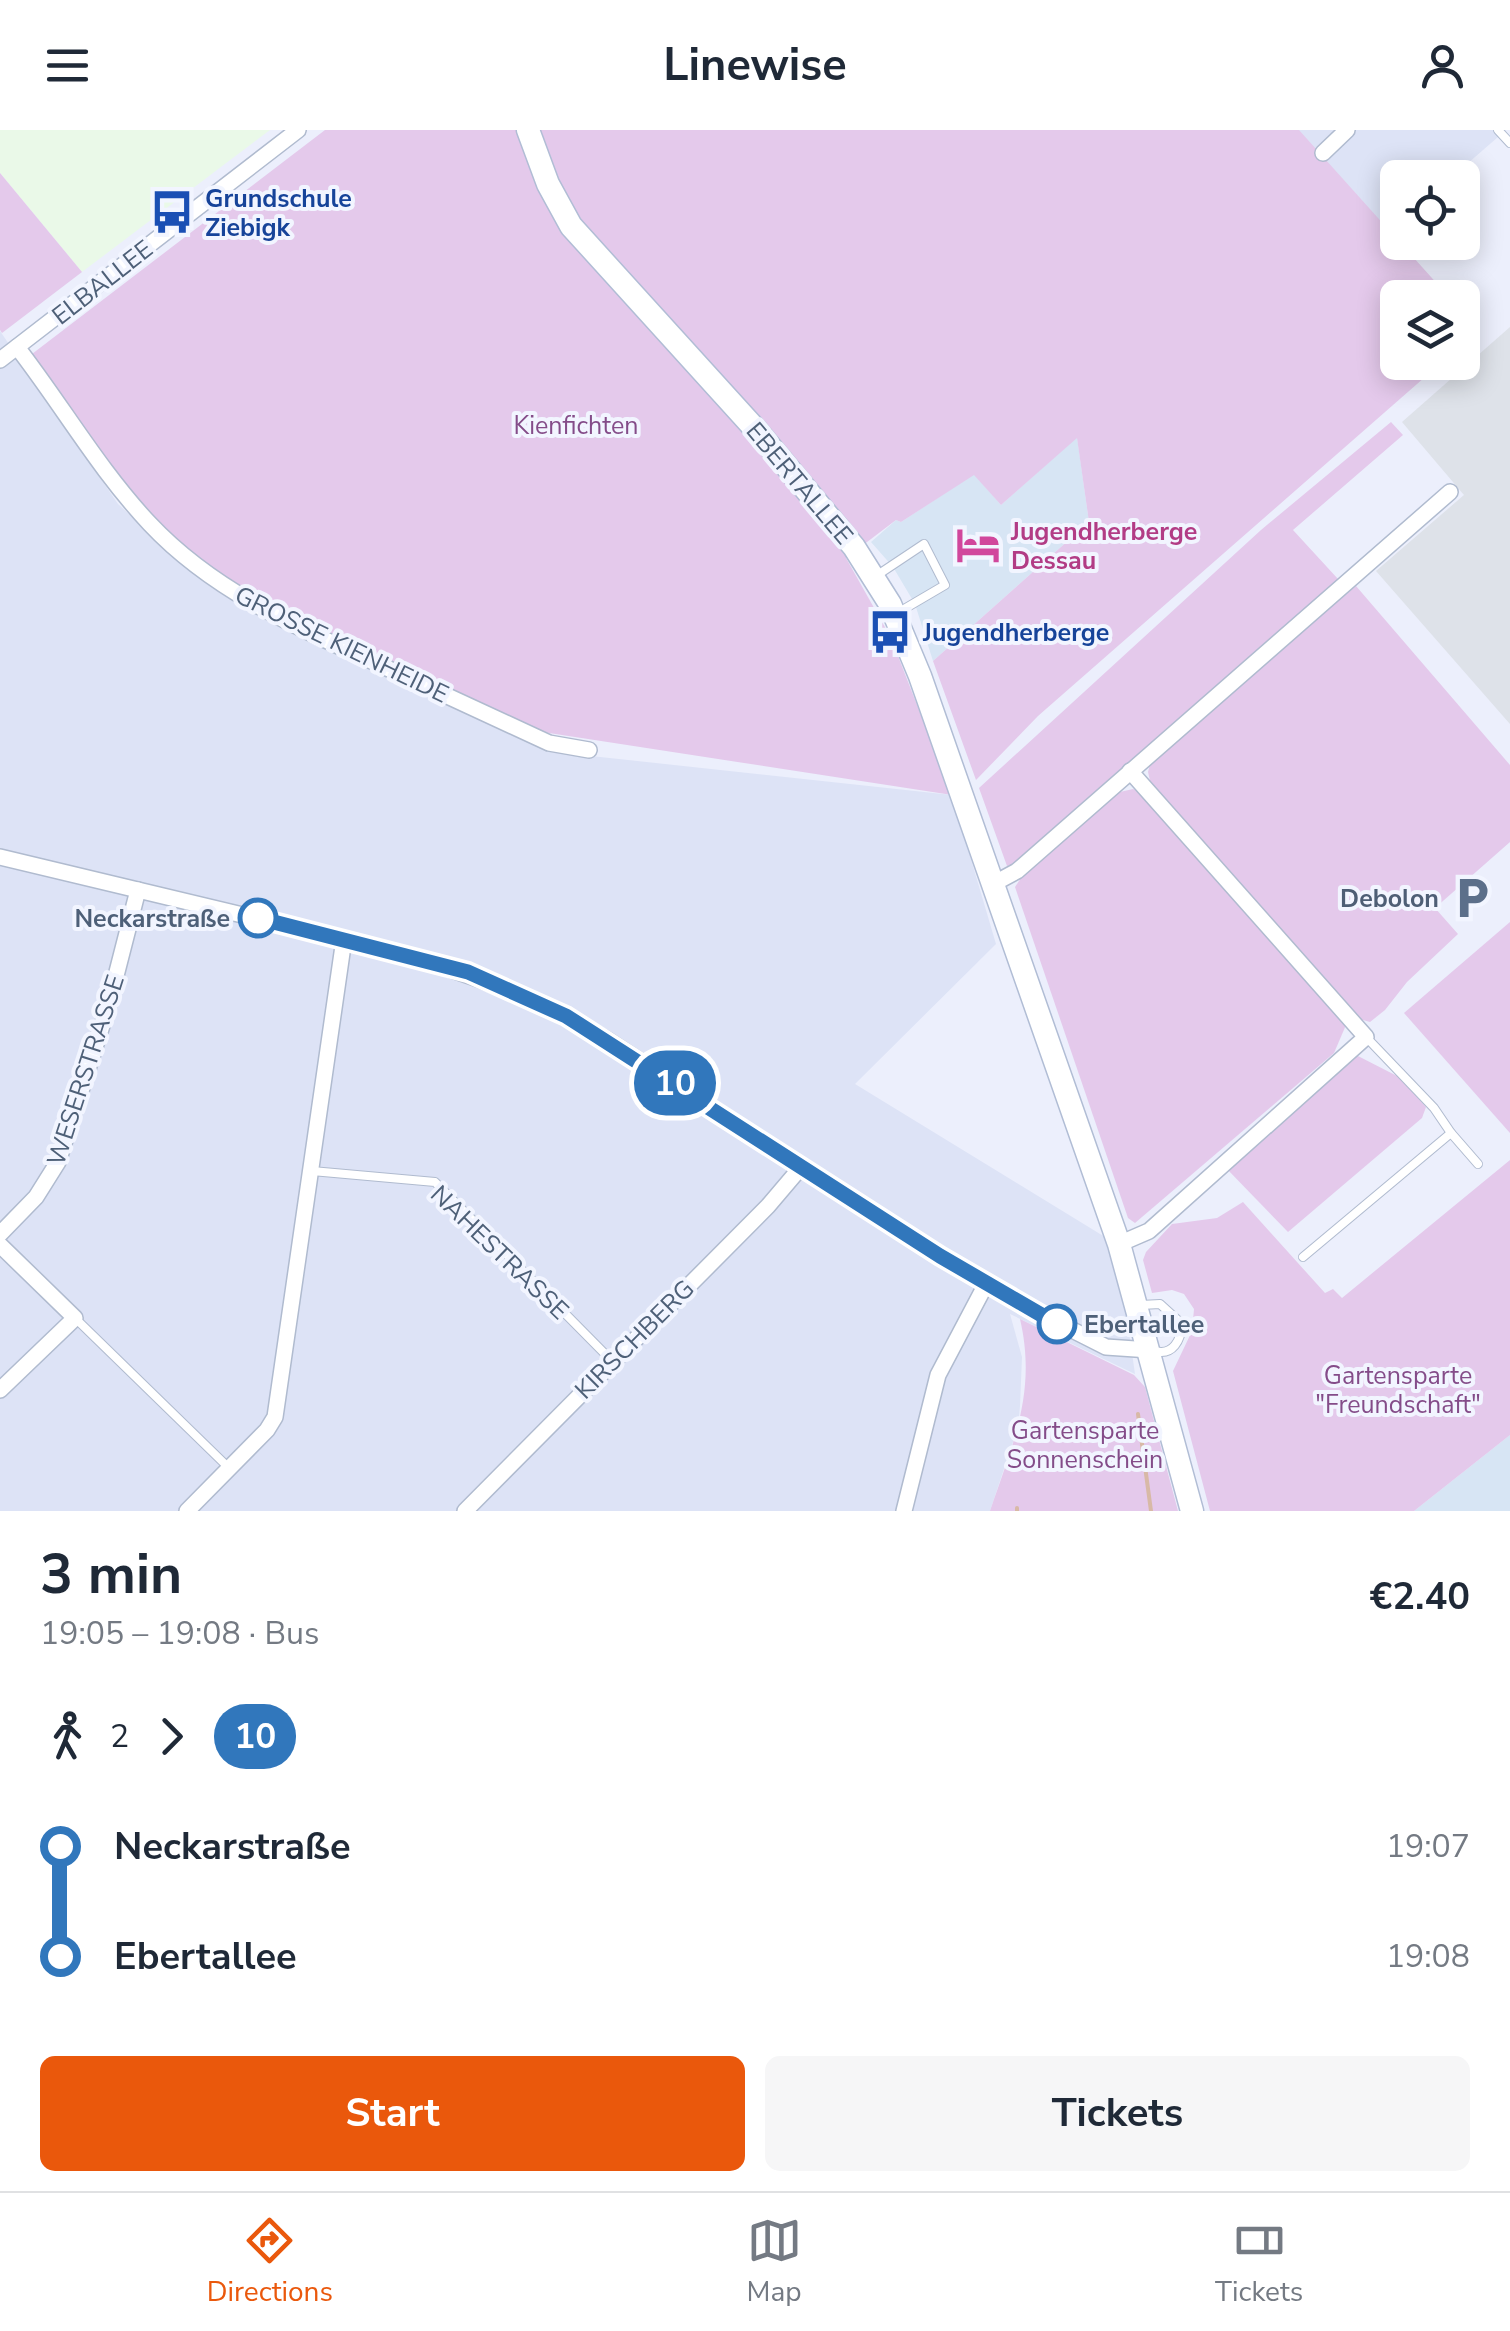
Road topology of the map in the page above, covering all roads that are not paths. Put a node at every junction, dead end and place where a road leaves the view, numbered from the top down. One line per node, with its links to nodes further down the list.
1 (298, 130): 7 (street, ELBALLEE)
2 (528, 130): 10 (street, EBERTALLEE)
3 (1347, 130): 6 (street)
4 (1498, 130): 5 (lane)
5 (1510, 144)
6 (1323, 154)
7 (17, 347): 8 (street, ELBALLEE); 12 (street, GROSSE KIENHEIDE)
8 (0, 360)
9 (1450, 492): 13 (street)
10 (875, 577): 11 (street, EBERTALLEE); 11 (lane)
11 (895, 614): 15 (street, EBERTALLEE)
12 (588, 750)
13 (1130, 770): 15 (street); 18 (street)
14 (0, 857): 16 (street)
15 (992, 884): 24 (street, EBERTALLEE)
16 (138, 890): 17 (street); 23 (street, WESERSTRASSE)
17 (344, 939): 21 (street); 22 (street)
18 (1366, 1037): 19 (lane); 24 (street)
19 (1450, 1133): 20 (lane); 26 (lane)
20 (1478, 1164)
21 (802, 1166): 27 (street); 31 (street, KIRSCHBERG)
22 (312, 1171): 31 (lane, NAHESTRASSE); 33 (street)
23 (0, 1234)
24 (1120, 1244): 28 (street, EBERTALLEE)
25 (2, 1252): 29 (street)
26 (1303, 1257)
27 (986, 1284): 30 (street); 36 (street)
28 (1138, 1306): 30 (street, EBERTALLEE); 30 (lane)
29 (75, 1318): 32 (street); 33 (lane)
30 (1150, 1350): 37 (street, EBERTALLEE)
31 (612, 1362): 35 (street, KIRSCHBERG)
32 (0, 1390)
33 (229, 1468): 34 (street)
34 (187, 1511)
35 (465, 1511)
36 (904, 1511)
37 (1192, 1511)

